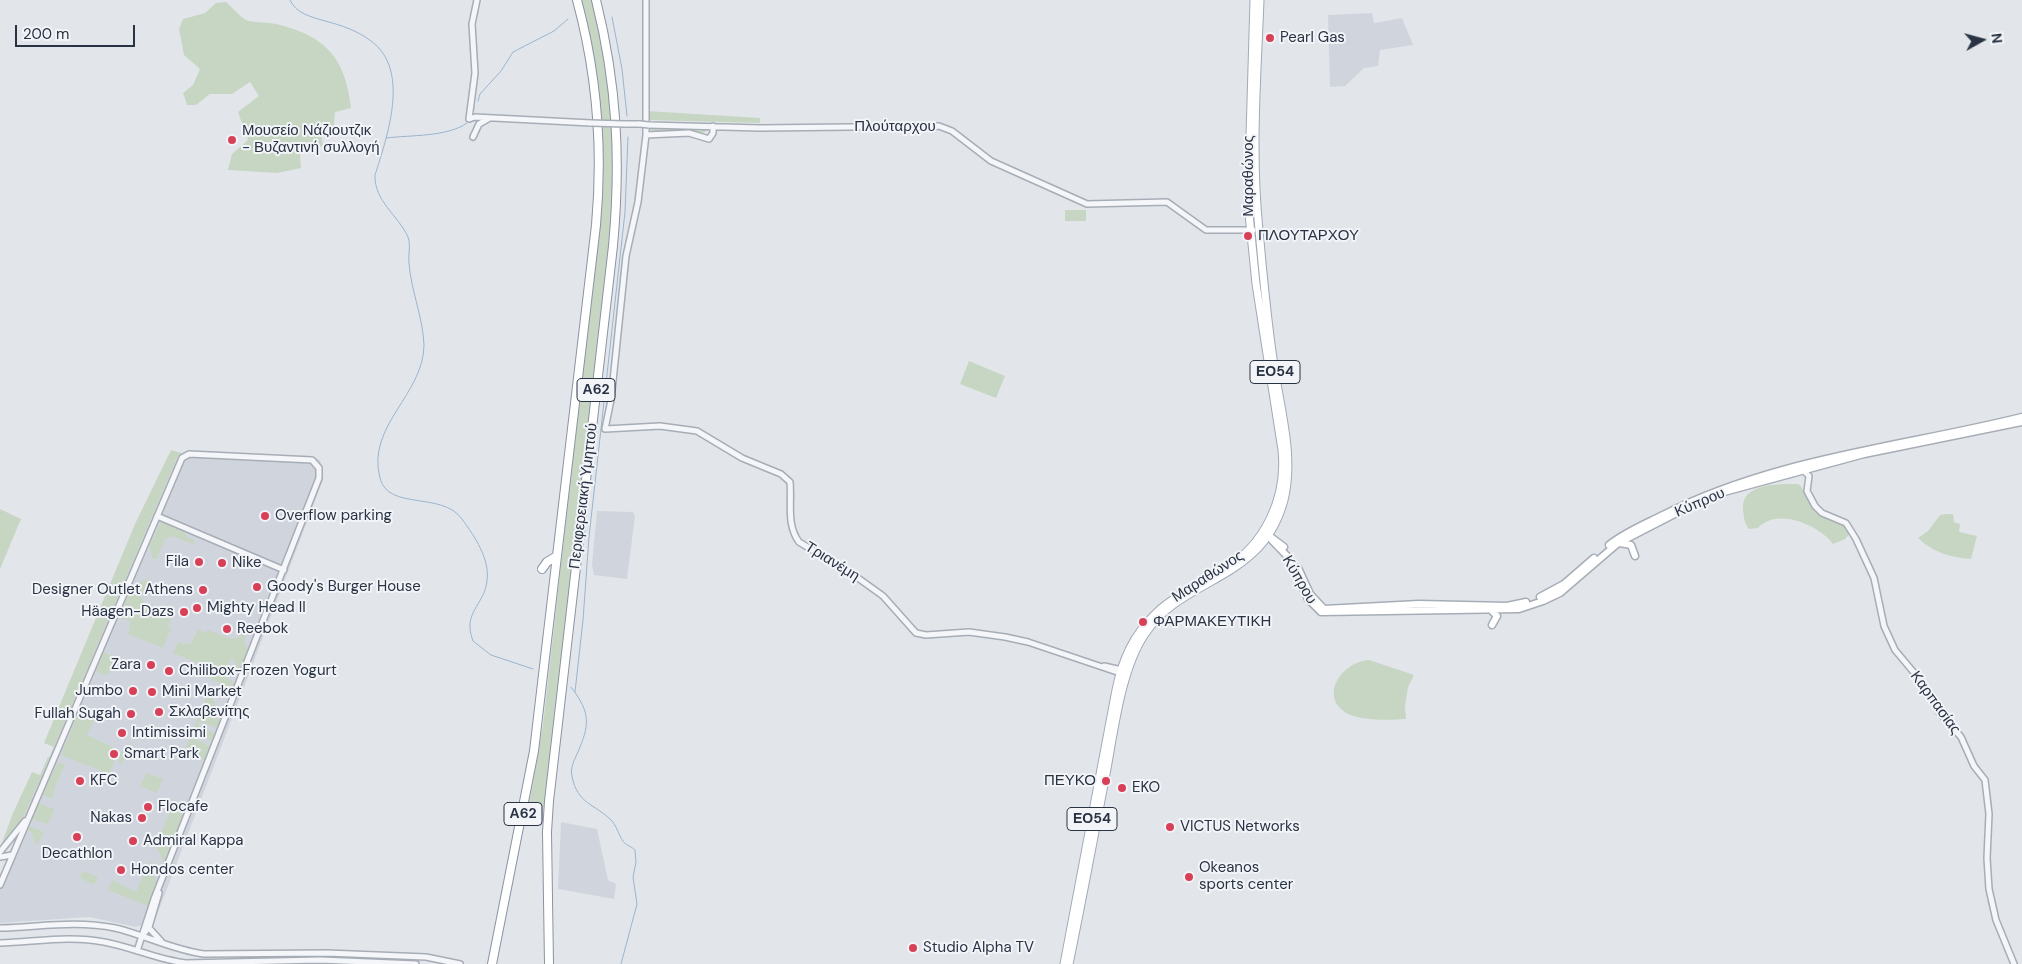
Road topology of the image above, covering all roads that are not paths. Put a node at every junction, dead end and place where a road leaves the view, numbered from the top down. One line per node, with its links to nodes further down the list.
1 (477, 0): 7 (street)
2 (577, 0): 20 (highway, Περιφερειακή Υμηττού / Α62)
3 (596, 0): 42 (highway, Περιφερειακή Υμηττού / Α62)
4 (646, 0): 10 (street)
5 (1254, 0): 12 (main road, Μαραθώνος / ΕΟ54)
6 (1260, 0): 12 (main road, Μαραθώνος / ΕΟ54)
7 (470, 106): 8 (street); 8 (street, Πλούταρχου)
8 (481, 120): 9 (street, Πλούταρχου, bridge); 11 (street)
9 (713, 126): 10 (street); 12 (street, Πλούταρχου)
10 (646, 135): 26 (street, Τριανέμη)
11 (473, 137)
12 (1253, 229): 18 (main road, Μαραθώνος / ΕΟ54); 18 (main road, Μαραθώνος / ΕΟ54)
13 (2022, 417): 15 (main road, Κύπρου)
14 (2022, 422): 15 (main road, Κύπρου)
15 (1922, 440): 16 (main road, Κύπρου); 18 (main road, Κύπρου)
16 (1802, 470): 19 (main road, Κύπρου); 45 (street, Καρπασίας)
17 (157, 516): 23 (street); 23 (street); 27 (street)
18 (1267, 534): 24 (main road, Κύπρου); 26 (main road, Μαραθώνος / ΕΟ54)
19 (1616, 544): 21 (main road); 24 (main road, Κύπρου)
20 (557, 556): 22 (highway); 39 (highway, Περιφερειακή Υμηττού / Α62)
21 (1635, 556)
22 (542, 569)
23 (284, 570): 32 (street)
24 (1491, 611): 25 (main road)
25 (1492, 625)
26 (1124, 672): 43 (main road, Μαραθώνος / ΕΟ54); 44 (main road, Μαραθώνος / ΕΟ54)
27 (27, 818): 28 (street); 29 (street)
28 (0, 852)
29 (12, 855): 30 (street); 31 (street)
30 (0, 857)
31 (0, 885)
32 (160, 887): 33 (street); 35 (street)
33 (149, 927): 35 (street); 37 (street)
34 (0, 928): 35 (street)
35 (142, 936): 37 (street); 38 (street)
36 (0, 943): 38 (street)
37 (163, 943): 41 (street)
38 (137, 951): 40 (street)
39 (491, 962)
40 (416, 964)
41 (460, 964)
42 (550, 964)
43 (1064, 964)
44 (1069, 964)
45 (2014, 964)

